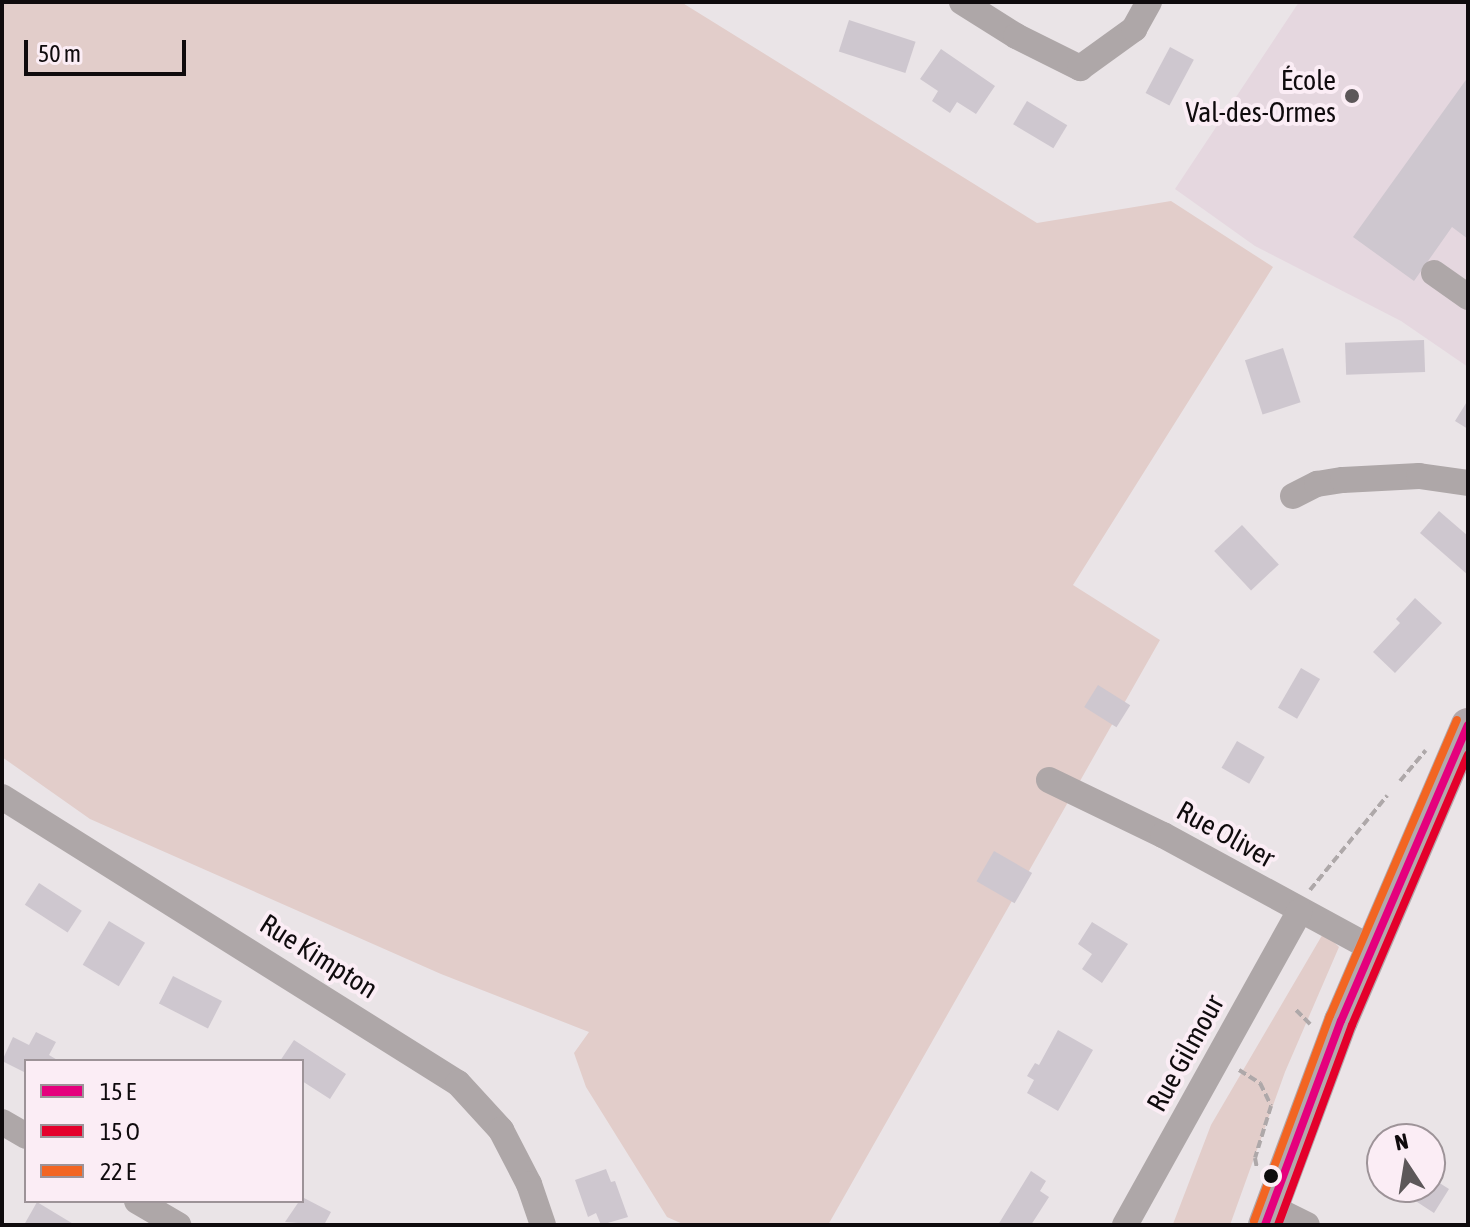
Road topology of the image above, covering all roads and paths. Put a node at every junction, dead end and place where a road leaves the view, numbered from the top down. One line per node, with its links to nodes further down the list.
1 (962, 2): 2 (street)
2 (1149, 2)
3 (1434, 273): 4 (street)
4 (1468, 297)
5 (1468, 483): 6 (street)
6 (1293, 496)
7 (1468, 725): 14 (main road)
8 (1433, 744): 10 (path)
9 (1049, 780): 13 (street, Rue Oliver)
10 (1400, 781)
11 (1387, 796): 13 (path)
12 (2, 797): 24 (street, Rue Kimpton)
13 (1302, 905): 14 (street, Rue Oliver); 25 (street, Rue Gilmour)
14 (1371, 948): 22 (main road)
15 (1296, 1010): 16 (path)
16 (1316, 1033)
17 (1228, 1063): 20 (path)
18 (2, 1122): 19 (street)
19 (24, 1135)
20 (1265, 1174)
21 (140, 1203): 23 (street)
22 (1268, 1216): 26 (street)
23 (178, 1225)
24 (543, 1225)
25 (1125, 1225)
26 (1307, 1225)

